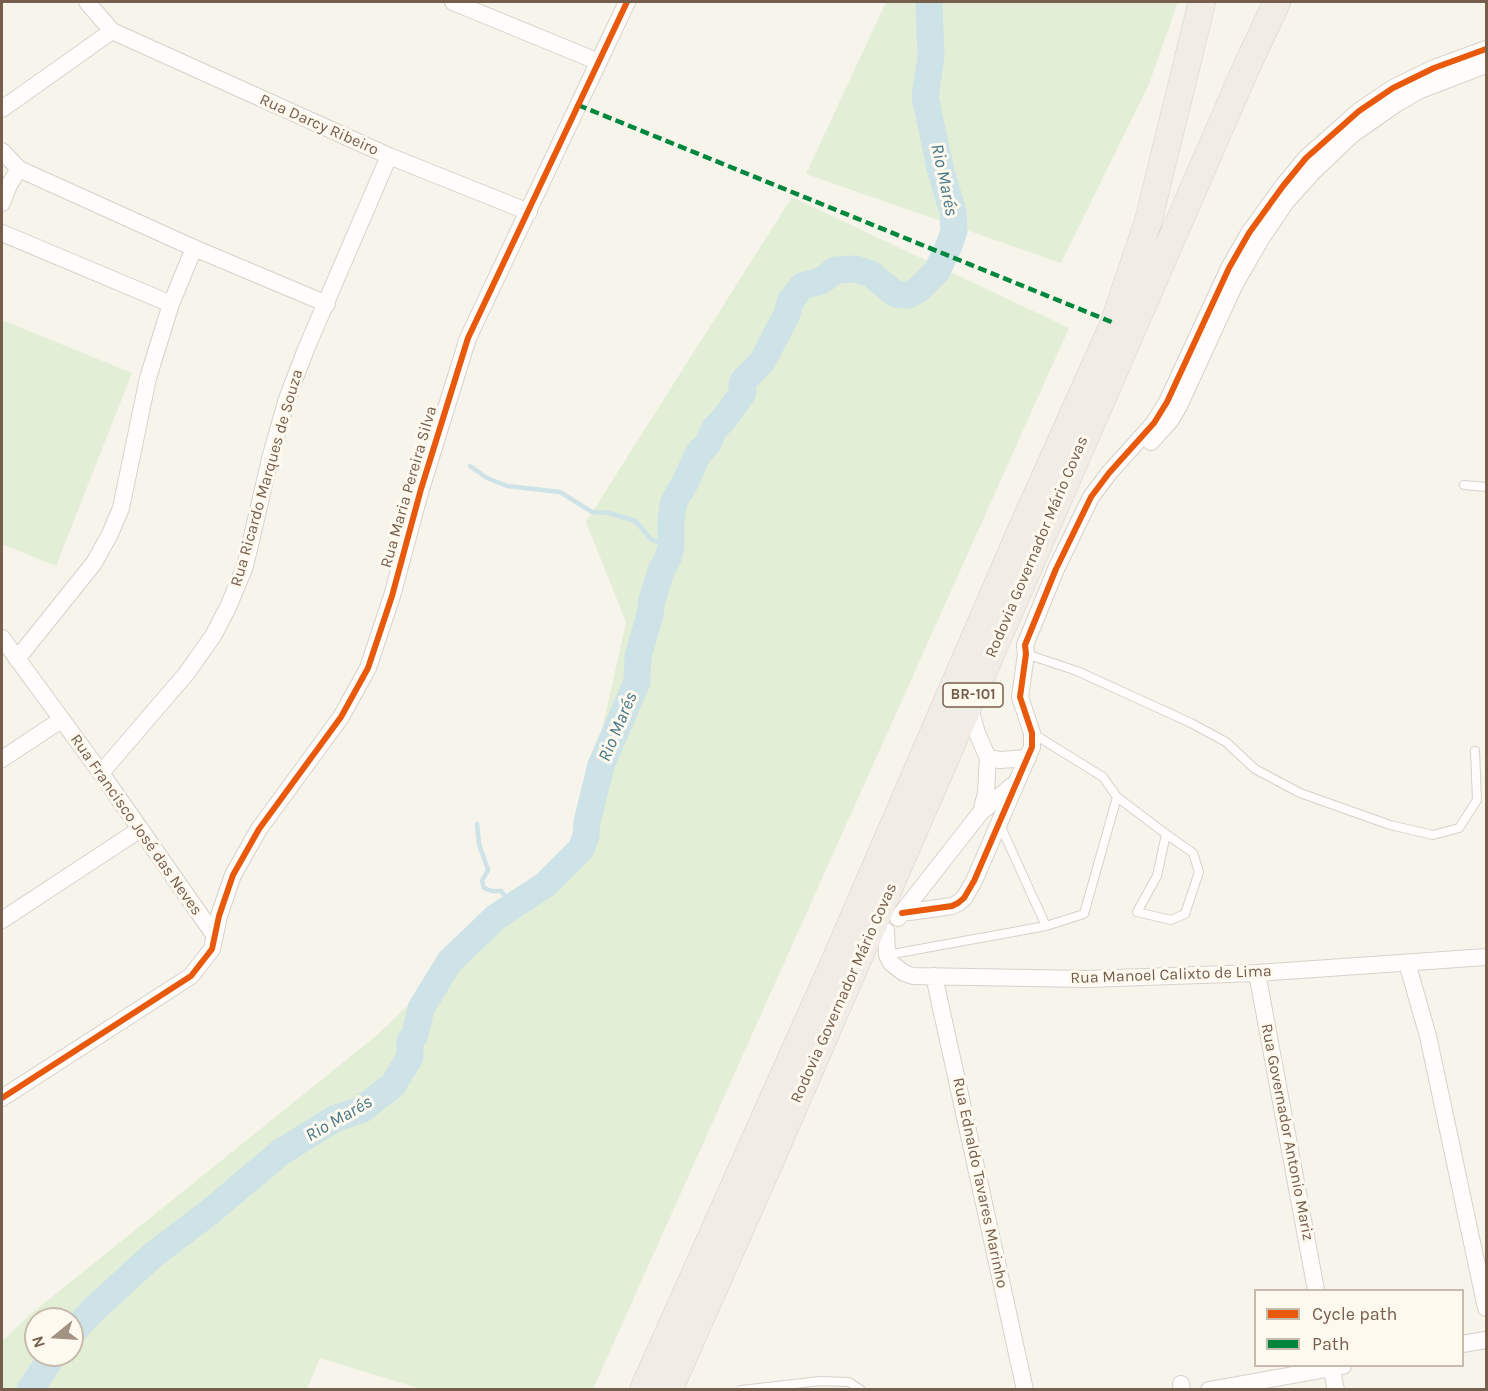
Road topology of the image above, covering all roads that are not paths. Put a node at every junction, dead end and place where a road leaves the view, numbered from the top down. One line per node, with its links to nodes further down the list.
1 (87, 2): 6 (street)
2 (627, 2): 8 (street, Rua Maria Pereira Silva)
3 (1202, 2): 58 (highway, Rodovia Governador Mário Covas / BR-101)
4 (1277, 2): 26 (highway, Rodovia Governador Mário Covas / BR-101)
5 (463, 3): 8 (street)
6 (111, 31): 10 (street); 12 (street, Rua Darcy Ribeiro)
7 (1486, 49): 24 (street)
8 (599, 62): 16 (street, Rua Maria Pereira Silva)
9 (1486, 65): 24 (street)
10 (2, 109)
11 (2, 151): 13 (street)
12 (389, 156): 16 (street, Rua Darcy Ribeiro); 20 (street, Rua Ricardo Marques de Souza)
13 (19, 169): 14 (street); 18 (street)
14 (5, 187): 15 (street)
15 (2, 203)
16 (529, 212): 44 (street, Rua Maria Pereira Silva)
17 (2, 233): 19 (street)
18 (194, 248): 19 (street); 20 (street)
19 (171, 304): 25 (street)
20 (327, 304): 33 (street, Rua Ricardo Marques de Souza)
21 (1464, 485): 22 (lane)
22 (1486, 487)
23 (2, 638): 25 (street, Rua Francisco José das Neves)
24 (1026, 654): 28 (street); 29 (lane)
25 (17, 659): 27 (street, Rua Francisco José das Neves)
26 (969, 704): 30 (street); 48 (highway, Rodovia Governador Mário Covas / BR-101)
27 (61, 720): 32 (street); 33 (street, Rua Francisco José das Neves)
28 (1032, 733): 31 (street); 35 (lane)
29 (1475, 752)
30 (988, 758): 31 (street); 36 (street)
31 (1028, 758): 34 (street)
32 (2, 759)
33 (101, 773): 38 (street, Rua Francisco José das Neves)
34 (1015, 783): 36 (street); 37 (street)
35 (1117, 797): 39 (lane); 42 (lane)
36 (981, 812): 40 (street)
37 (999, 823): 40 (street); 42 (lane)
38 (140, 830): 41 (street); 44 (street, Rua Francisco José das Neves)
39 (1166, 834): 39 (lane)
40 (902, 913): 43 (street)
41 (2, 920)
42 (1046, 926): 45 (lane)
43 (886, 931): 45 (street); 48 (street)
44 (215, 936): 51 (street)
45 (887, 955): 50 (street, Rua Manoel Calixto de Lima)
46 (1486, 957): 47 (street, Rua Manoel Calixto de Lima)
47 (1407, 963): 49 (street, Rua Manoel Calixto de Lima); 53 (street)
48 (854, 969): 59 (highway, Rodovia Governador Mário Covas / BR-101)
49 (1257, 973): 50 (street, Rua Manoel Calixto de Lima); 52 (street, Rua Governador Antonio Mariz)
50 (934, 976): 62 (street, Rua Ednaldo Tavares Marinho)
51 (2, 1098)
52 (1316, 1289)
53 (1486, 1308)
54 (1486, 1340): 55 (street)
55 (1464, 1344)
56 (1330, 1367): 63 (street)
57 (1335, 1367): 64 (street)
58 (642, 1382)
59 (669, 1389)
60 (741, 1389): 61 (lane)
61 (861, 1389)
62 (1025, 1389)
63 (1209, 1389)
64 (1336, 1389)

